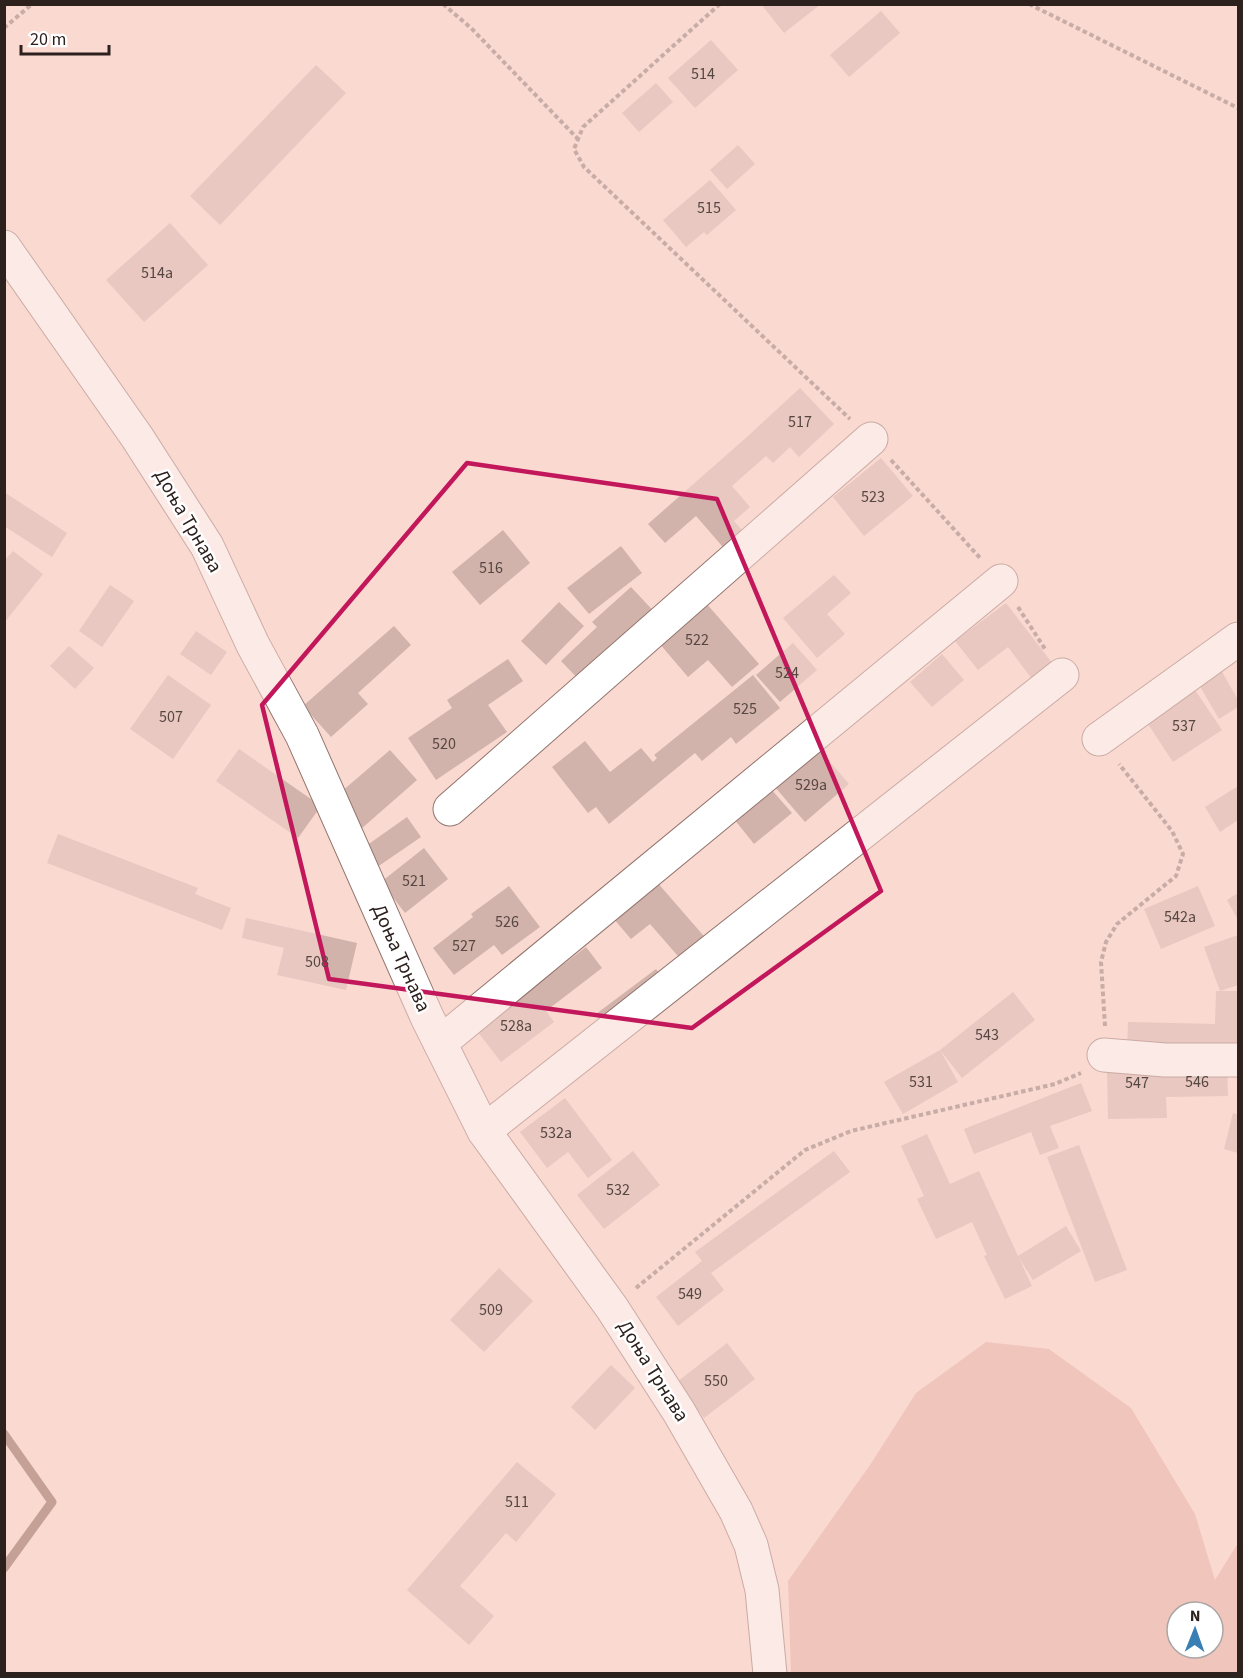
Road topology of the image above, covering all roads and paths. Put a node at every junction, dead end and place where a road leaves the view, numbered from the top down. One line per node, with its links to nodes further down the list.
1 (32, 4): 4 (path)
2 (442, 4): 6 (path)
3 (1029, 4): 5 (path)
4 (4, 28)
5 (1239, 108)
6 (579, 139)
7 (4, 248): 14 (street, Доња Трнава)
8 (871, 439): 13 (street)
9 (1001, 581): 14 (street)
10 (1239, 639): 12 (street)
11 (1062, 675): 17 (street)
12 (1099, 739)
13 (450, 810)
14 (440, 1043): 17 (street, Доња Трнава)
15 (1104, 1055): 16 (street)
16 (1239, 1060)
17 (484, 1131): 18 (street, Доња Трнава)
18 (770, 1674)

